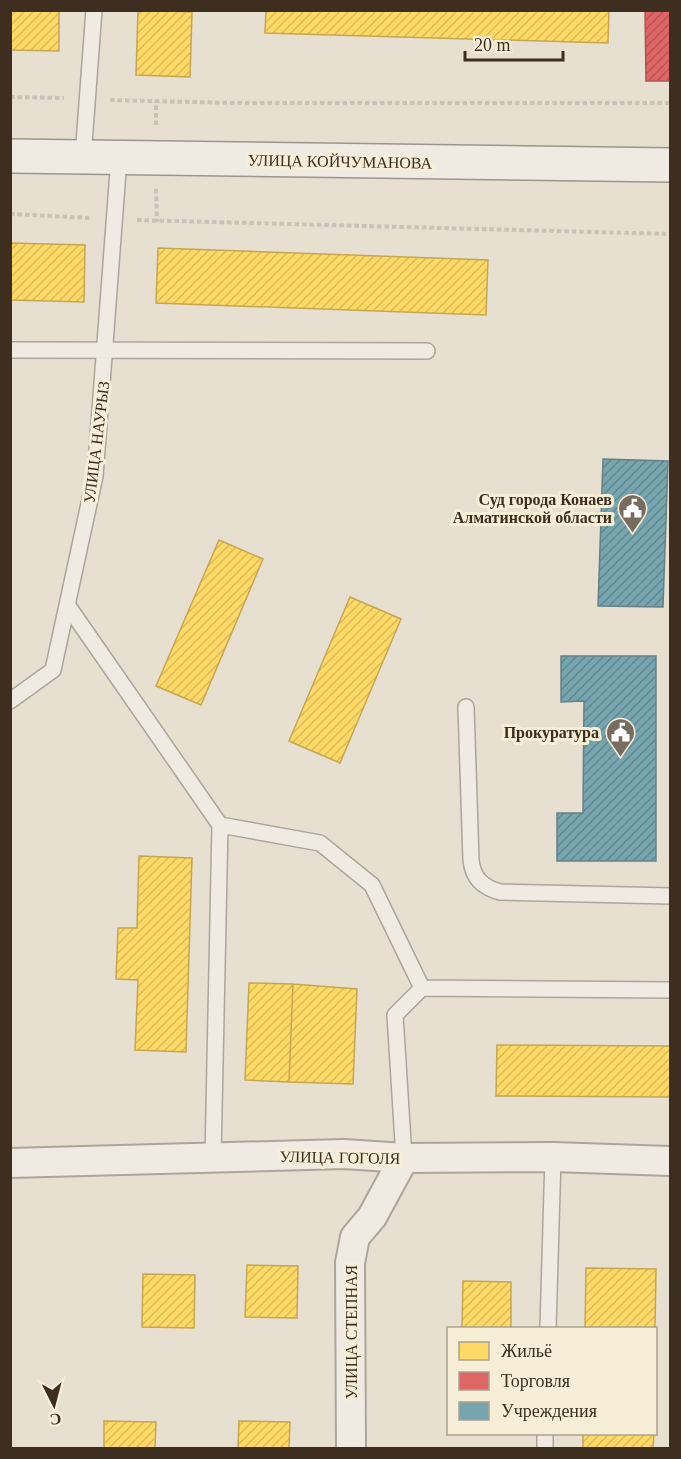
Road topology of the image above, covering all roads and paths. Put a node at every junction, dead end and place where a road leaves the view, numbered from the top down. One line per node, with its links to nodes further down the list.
1 (94, 10): 3 (lane)
2 (10, 97): 3 (path)
3 (87, 99): 4 (path); 6 (lane)
4 (670, 103)
5 (10, 156): 6 (street, УЛИЦА КОЙЧУМАНОВА)
6 (83, 157): 7 (street, УЛИЦА КОЙЧУМАНОВА)
7 (119, 158): 8 (street, УЛИЦА КОЙЧУМАНОВА); 10 (lane, УЛИЦА НАУРЫЗ)
8 (670, 165)
9 (10, 214): 10 (path)
10 (114, 219): 11 (path); 13 (lane, УЛИЦА НАУРЫЗ)
11 (670, 234)
12 (10, 350): 13 (lane)
13 (106, 351): 14 (lane); 15 (lane, УЛИЦА НАУРЫЗ)
14 (428, 351)
15 (68, 606): 16 (lane, УЛИЦА НАУРЫЗ); 18 (lane)
16 (10, 701)
17 (466, 707): 19 (lane)
18 (220, 825): 20 (lane); 22 (lane)
19 (670, 896)
20 (422, 988): 21 (lane); 24 (lane)
21 (670, 990)
22 (213, 1157): 24 (street, УЛИЦА ГОГОЛЯ); 26 (street, УЛИЦА ГОГОЛЯ)
23 (553, 1157): 24 (street, УЛИЦА ГОГОЛЯ); 25 (street, УЛИЦА ГОГОЛЯ); 27 (lane)
24 (404, 1158): 28 (street, УЛИЦА СТЕПНАЯ)
25 (670, 1161)
26 (10, 1163)
27 (548, 1327)
28 (351, 1449)

